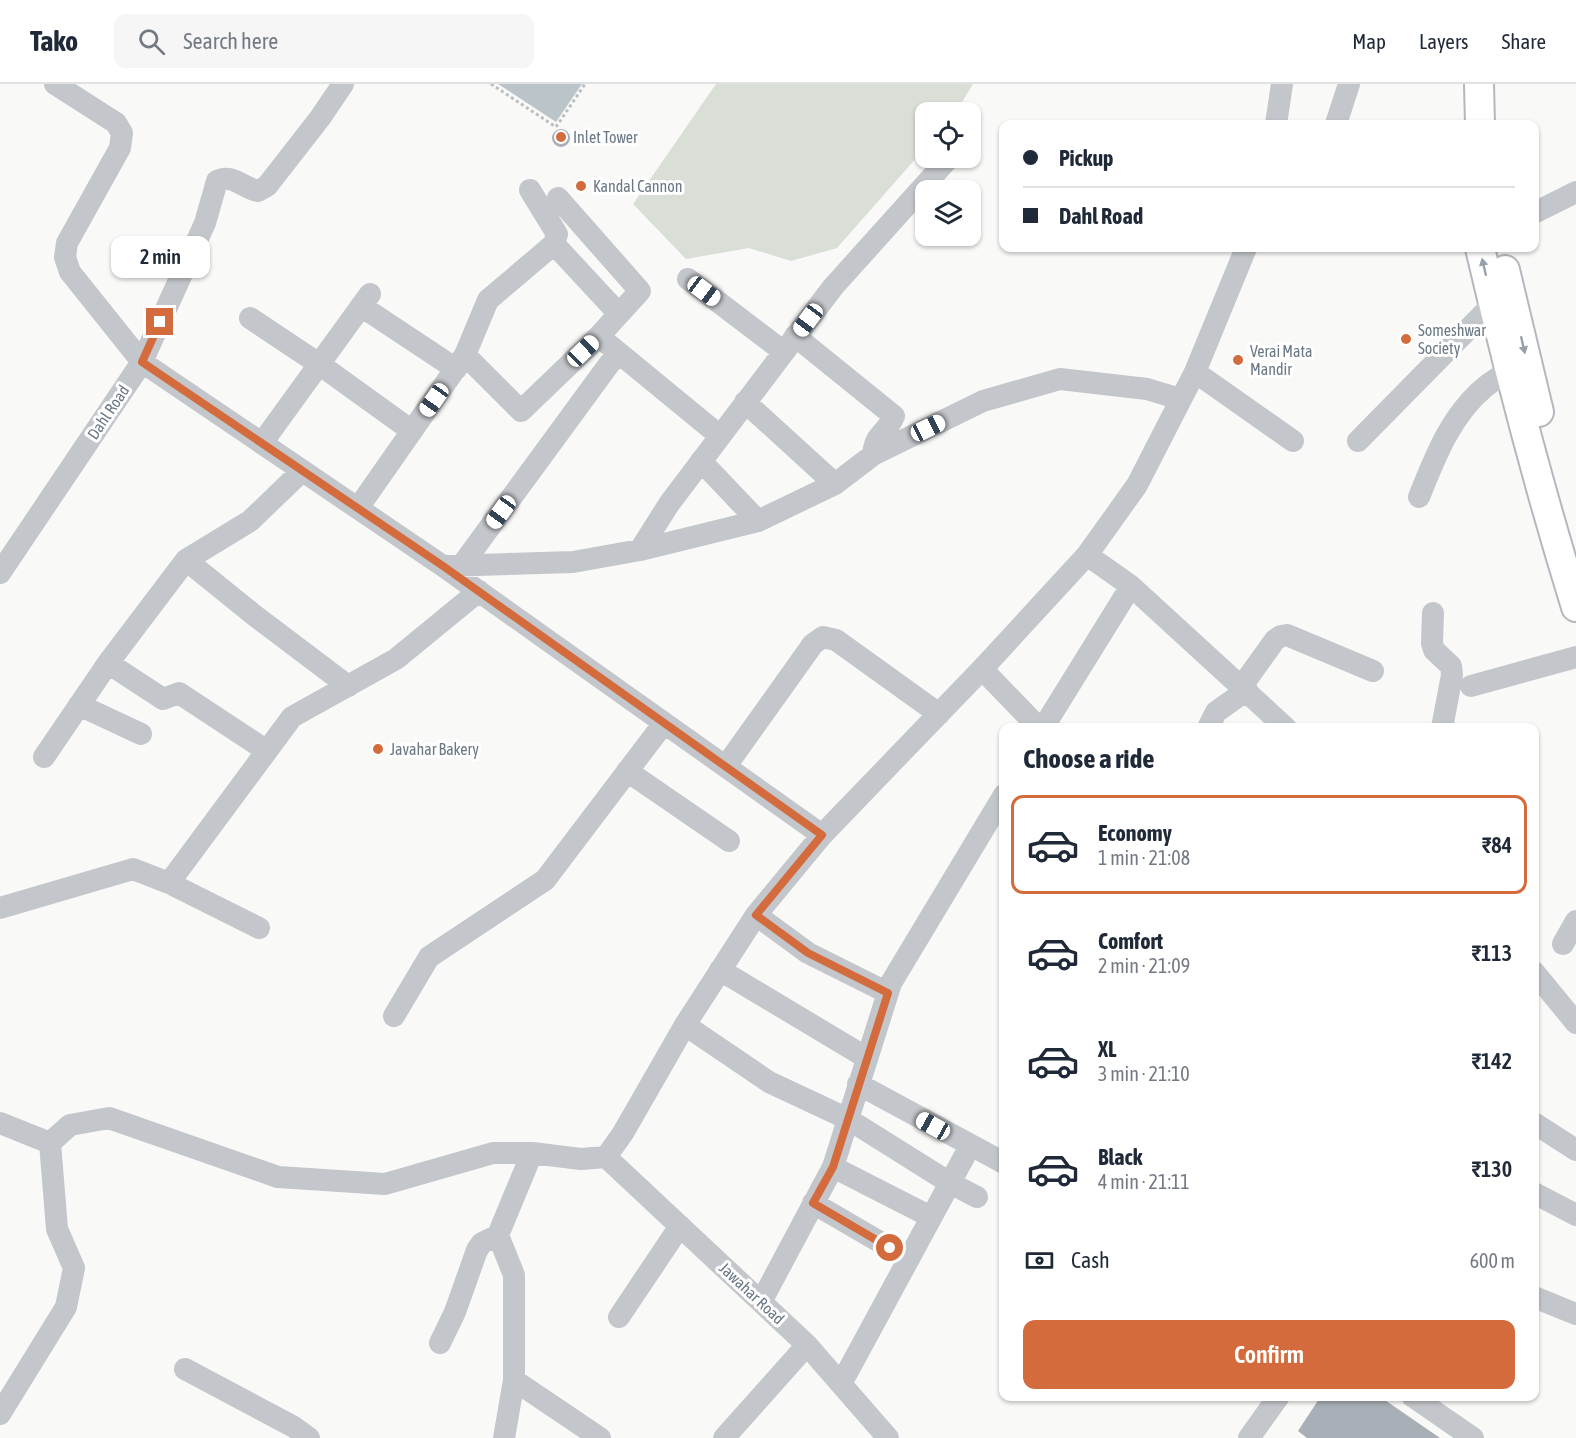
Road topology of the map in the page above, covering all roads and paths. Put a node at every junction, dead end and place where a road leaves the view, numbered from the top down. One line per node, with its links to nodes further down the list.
1 (55, 84): 29 (street)
2 (343, 84): 29 (street, Dahl Road)
3 (491, 84): 4 (path)
4 (585, 84)
5 (1282, 84): 9 (street)
6 (1349, 84): 10 (street)
7 (1463, 84): 11 (main road)
8 (1479, 84): 12 (main road)
9 (1277, 120)
10 (1337, 120)
11 (1464, 120)
12 (1480, 120)
13 (940, 168): 27 (street)
14 (530, 190): 18 (street)
15 (1576, 192): 17 (street)
16 (558, 198): 24 (street)
17 (1539, 210)
18 (554, 244): 24 (street); 30 (street)
19 (1244, 252): 33 (street)
20 (1481, 252): 23 (main road, one-way to 20)
21 (1501, 252): 48 (main road, one-way to 48)
22 (688, 279): 27 (street)
23 (1493, 303): 32 (main road); 39 (street)
24 (618, 314): 26 (street)
25 (250, 318): 31 (street)
26 (599, 336): 28 (street); 30 (street)
27 (789, 344): 35 (street); 41 (street)
28 (618, 352): 37 (street); 53 (street)
29 (142, 362): 40 (street); 54 (street, Dahl Road)
30 (460, 362): 31 (street); 36 (street)
31 (319, 364): 36 (street); 40 (street)
32 (1508, 371): 45 (street); 48 (main road)
33 (1195, 372): 34 (street); 38 (street)
34 (1180, 399): 41 (street); 50 (street)
35 (746, 402): 37 (street); 44 (street)
36 (412, 431): 46 (street)
37 (720, 436): 42 (street)
38 (1293, 441)
39 (1358, 441)
40 (262, 443): 43 (street)
41 (873, 455): 44 (street)
42 (701, 461): 47 (street); 49 (street)
43 (302, 471): 46 (street); 51 (street)
44 (835, 484): 47 (street)
45 (1419, 497)
46 (358, 508): 53 (street)
47 (758, 521): 49 (street)
48 (1558, 525): 52 (main road); 57 (main road)
49 (640, 550): 53 (street)
50 (1087, 555): 55 (street); 61 (street)
51 (186, 560): 60 (street); 63 (street)
52 (1576, 560)
53 (452, 566): 56 (street)
54 (0, 573)
55 (1131, 586): 65 (street); 70 (street)
56 (479, 591): 63 (street); 68 (street)
57 (1576, 607)
58 (1433, 613): 73 (street)
59 (1576, 657): 64 (street)
60 (108, 663): 66 (street); 75 (street)
61 (982, 669): 67 (street); 69 (street)
62 (1373, 671): 65 (street)
63 (348, 686): 75 (street)
64 (1471, 686)
65 (1244, 688): 71 (street); 72 (street)
66 (79, 705): 74 (street); 76 (street)
67 (939, 714): 77 (street); 80 (street)
68 (664, 723): 77 (street); 78 (street)
69 (1034, 723)
70 (1047, 723)
71 (1210, 723)
72 (1276, 723)
73 (1443, 723)
74 (141, 734)
75 (267, 751): 82 (street)
76 (44, 757)
77 (726, 766): 80 (street)
78 (627, 771): 81 (street); 91 (street)
79 (999, 803): 90 (street)
80 (822, 835): 84 (street)
81 (729, 841)
82 (169, 883): 83 (street); 86 (street)
83 (0, 908)
84 (756, 915): 88 (street); 90 (street)
85 (1576, 921): 87 (street)
86 (259, 928)
87 (1563, 944)
88 (720, 970): 93 (street); 94 (street)
89 (1539, 978): 92 (street)
90 (888, 993): 94 (street)
91 (394, 1016)
92 (1576, 1023)
93 (685, 1025): 96 (street); 103 (street)
94 (867, 1058): 95 (street)
95 (858, 1084): 96 (street); 100 (street)
96 (848, 1119): 105 (street); 106 (street)
97 (0, 1123): 99 (street)
98 (1539, 1126): 101 (street)
99 (50, 1143): 102 (street); 126 (street)
100 (970, 1146): 104 (street); 106 (street)
101 (1576, 1150)
102 (532, 1154): 103 (street); 113 (street)
103 (606, 1157): 112 (street, Jawahar Road)
104 (999, 1160)
105 (833, 1167): 109 (street); 111 (street)
106 (950, 1183): 107 (street); 111 (street)
107 (977, 1197)
108 (1539, 1198): 110 (street)
109 (813, 1203): 114 (street); 116 (street)
110 (1576, 1215)
111 (932, 1217): 114 (street)
112 (680, 1226): 116 (street, Jawahar Road); 118 (street)
113 (498, 1235): 119 (street); 122 (street)
114 (909, 1259): 123 (street)
115 (1539, 1299): 117 (street)
116 (762, 1300): 120 (street, Jawahar Road)
117 (1576, 1314)
118 (619, 1317)
119 (440, 1343)
120 (807, 1345): 123 (street, Jawahar Road); 130 (street)
121 (185, 1369): 127 (street)
122 (514, 1380): 128 (street); 129 (street)
123 (842, 1382): 131 (street, Jawahar Road)
124 (1276, 1401): 132 (street)
125 (1419, 1401): 133 (street)
126 (0, 1414)
127 (309, 1438)
128 (504, 1438)
129 (600, 1438)
130 (724, 1438)
131 (888, 1438)
132 (1250, 1438)
133 (1473, 1438)

